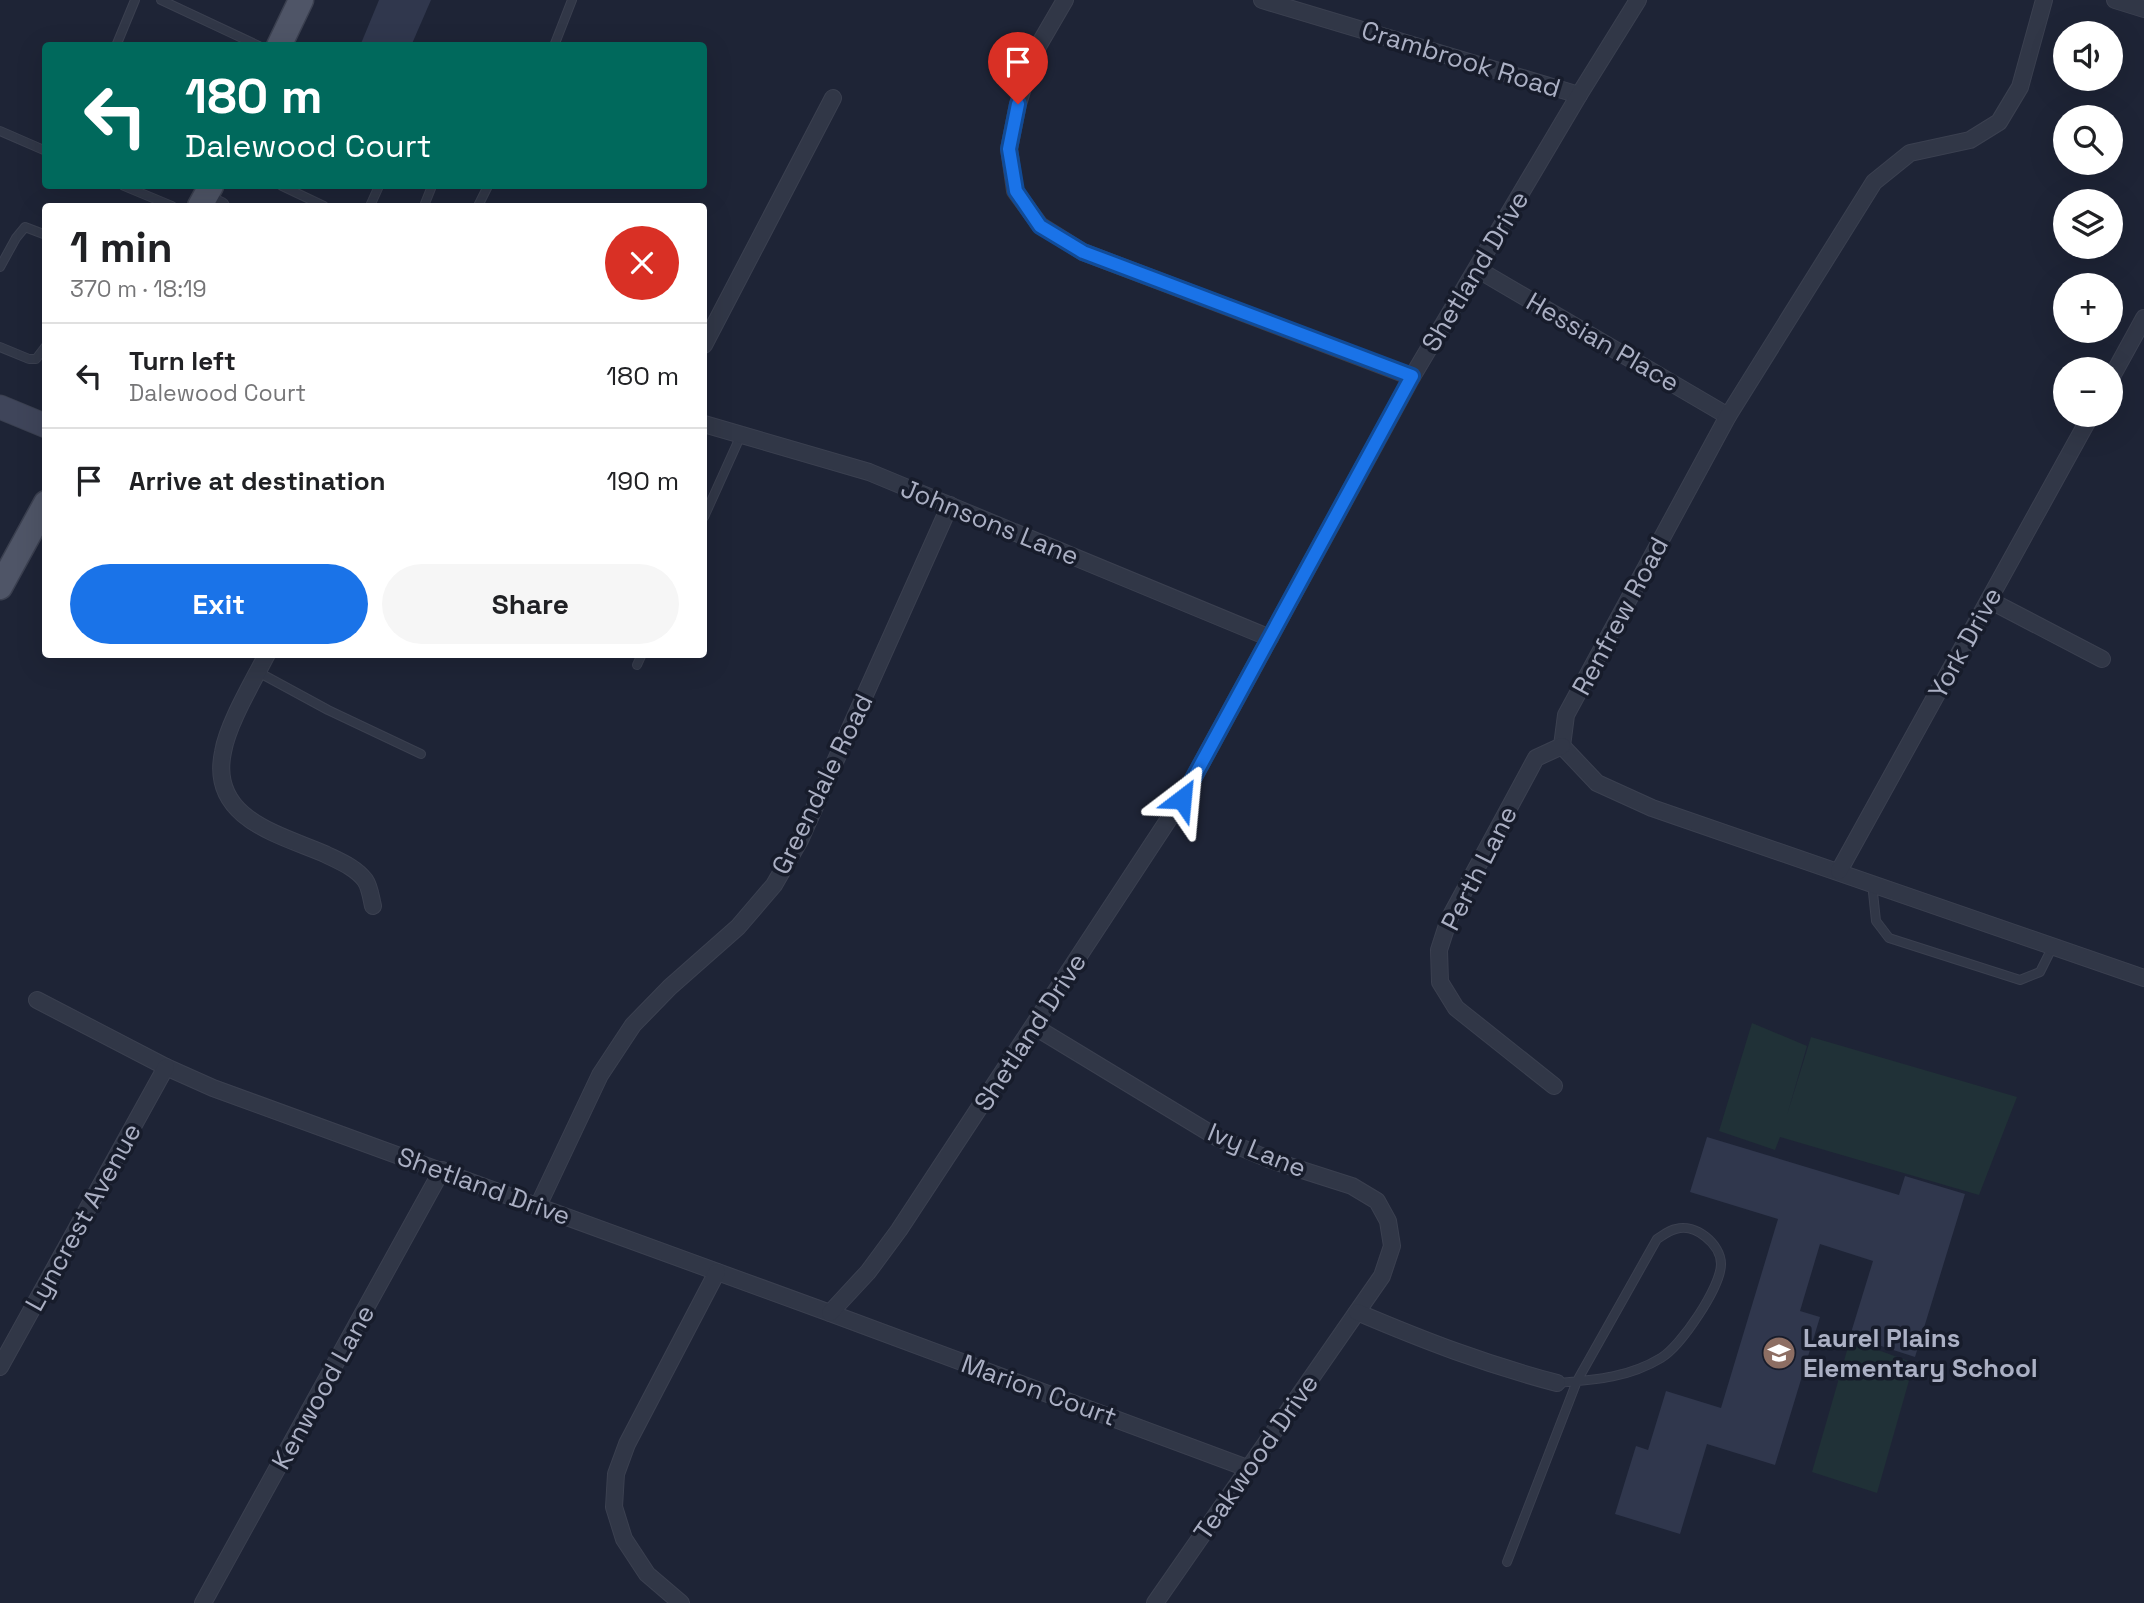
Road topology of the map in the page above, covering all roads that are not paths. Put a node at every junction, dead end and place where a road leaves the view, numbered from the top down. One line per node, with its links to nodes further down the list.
1 (135, 0): 11 (lane)
2 (162, 0): 12 (lane)
3 (301, 0): 13 (main road)
4 (572, 0): 14 (lane)
5 (1065, 0): 32 (street)
6 (1262, 0): 15 (street, Crambrook Road)
7 (1638, 0): 15 (street, Shetland Drive)
8 (2044, 0): 34 (street, Renfrew Road)
9 (2115, 0): 10 (street)
10 (2144, 9)
11 (118, 42)
12 (272, 42)
13 (278, 42)
14 (556, 42)
15 (1579, 94): 25 (street, Shetland Drive)
16 (833, 98): 27 (street)
17 (0, 131): 18 (lane)
18 (42, 149)
19 (131, 189): 21 (lane)
20 (291, 189): 22 (lane)
21 (165, 203)
22 (318, 203)
23 (42, 233): 24 (lane)
24 (0, 267)
25 (1477, 268): 32 (street, Shetland Drive); 34 (street, Hessian Place)
26 (2144, 318): 28 (street)
27 (707, 339)
28 (2138, 343): 31 (street)
29 (0, 347): 30 (lane)
30 (42, 351)
31 (2123, 363)
32 (1412, 376): 44 (street, Shetland Drive)
33 (0, 407): 35 (street)
34 (1728, 416): 50 (street, Renfrew Road)
35 (42, 424)
36 (707, 425): 38 (street, Johnsons Lane)
37 (2084, 427): 43 (street, York Drive)
38 (741, 435): 39 (street, Johnsons Lane); 41 (lane)
39 (950, 505): 44 (street, Johnsons Lane); 62 (street, Greendale Road)
40 (42, 510): 42 (main road)
41 (707, 510)
42 (0, 587)
43 (1989, 600): 47 (street); 52 (street, York Drive)
44 (1270, 638): 58 (street, Shetland Drive)
45 (265, 658): 49 (street)
46 (640, 658): 48 (lane)
47 (2102, 659)
48 (637, 665)
49 (258, 673): 51 (lane); 54 (street)
50 (1562, 746): 52 (street); 60 (street, Perth Lane)
51 (421, 754)
52 (1839, 871): 53 (street)
53 (1872, 883): 55 (street); 55 (lane)
54 (373, 906)
55 (2053, 946): 56 (street)
56 (2144, 978)
57 (37, 1000): 59 (street, Shetland Drive)
58 (1035, 1027): 64 (street, Ivy Lane); 65 (street, Shetland Drive)
59 (166, 1067): 61 (street, Shetland Drive); 66 (street, Lyncrest Avenue)
60 (1554, 1086)
61 (442, 1170): 62 (street, Shetland Drive); 71 (street, Kenwood Lane)
62 (538, 1206): 63 (street, Shetland Drive)
63 (717, 1272): 65 (street, Shetland Drive); 72 (street)
64 (1357, 1312): 68 (street); 69 (street, Teakwood Drive)
65 (830, 1313): 69 (street, Marion Court)
66 (0, 1367)
67 (1577, 1381): 67 (lane); 68 (lane); 70 (lane)
68 (1557, 1382)
69 (1247, 1468): 73 (street, Teakwood Drive)
70 (1507, 1562)
71 (203, 1603)
72 (681, 1603)
73 (1155, 1603)

